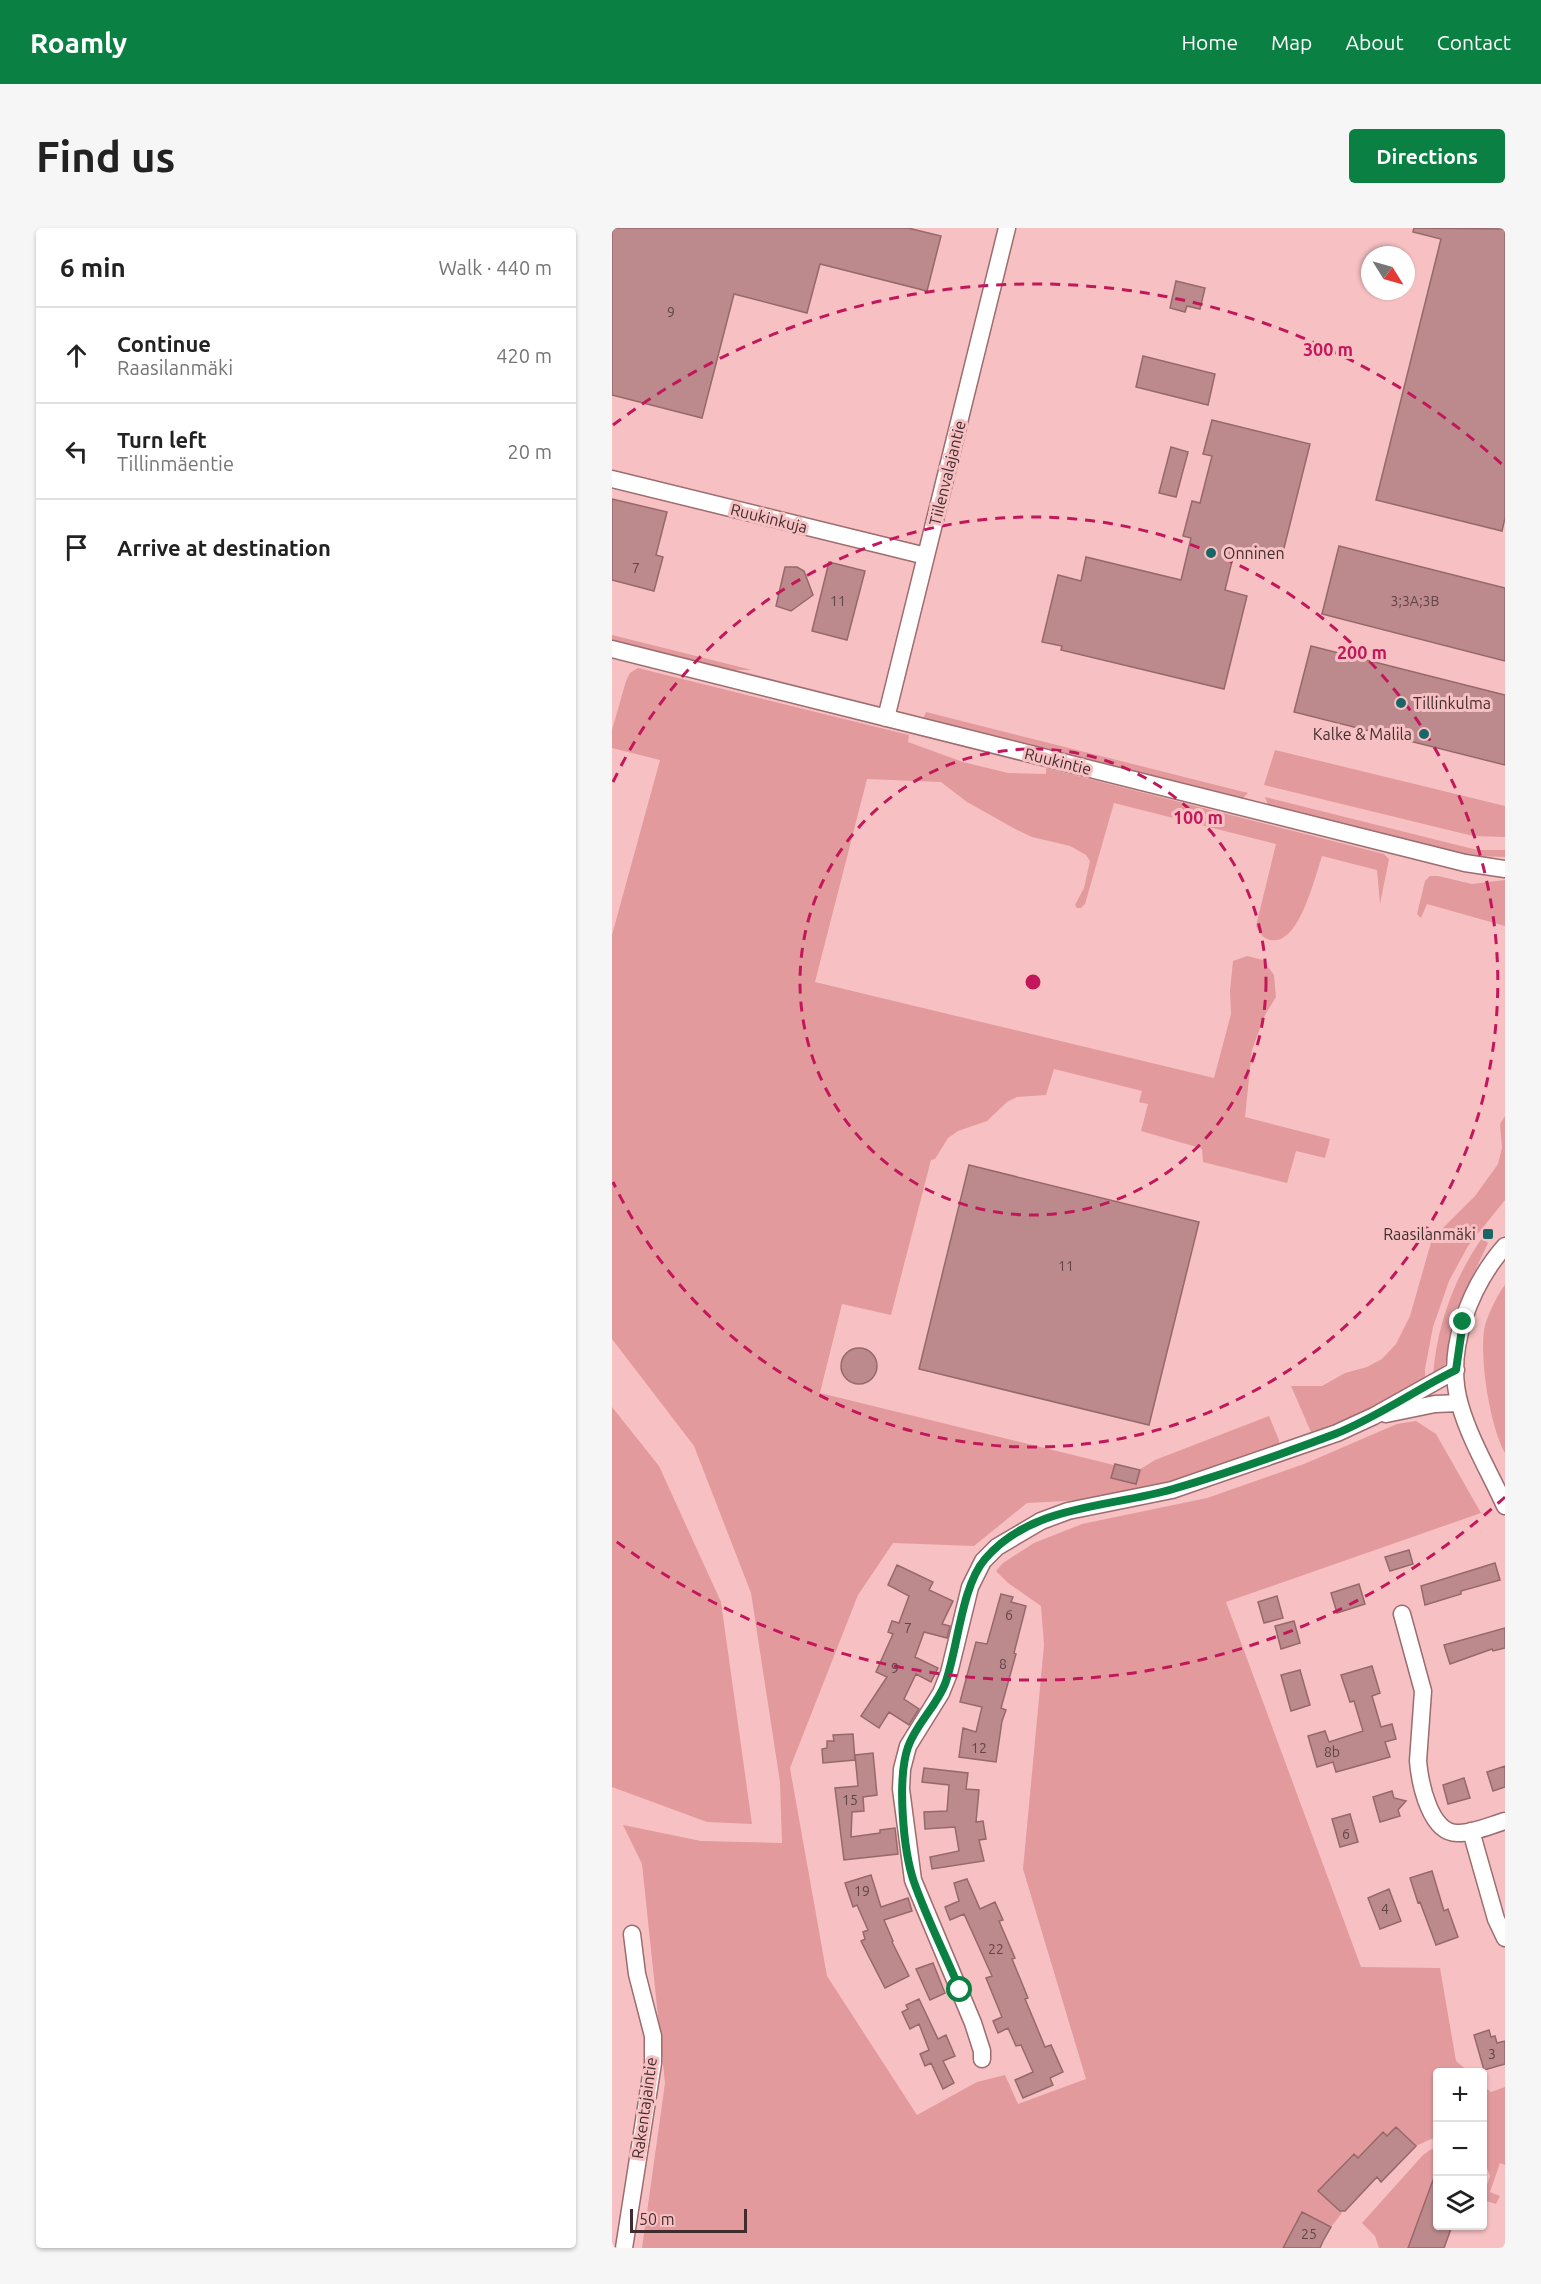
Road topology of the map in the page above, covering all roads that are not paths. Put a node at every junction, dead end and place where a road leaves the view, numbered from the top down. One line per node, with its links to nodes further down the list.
1 (1007, 228): 3 (street, Tiilenvalajantie)
2 (612, 479): 3 (street, Ruukinkuja)
3 (926, 556): 5 (street, Tiilenvalajantie)
4 (612, 649): 5 (street, Ruukintie)
5 (886, 718): 6 (street, Ruukintie)
6 (1505, 869)
7 (1505, 1246): 8 (street)
8 (1456, 1370): 9 (street); 10 (street)
9 (1459, 1403): 10 (street); 11 (street)
10 (1374, 1416): 17 (street)
11 (1505, 1506)
12 (1402, 1614): 14 (street)
13 (1505, 1821): 14 (street)
14 (1471, 1831): 16 (street)
15 (632, 1934): 18 (street, Rakentajaintie)
16 (1505, 1938)
17 (982, 2059)
18 (624, 2248)

